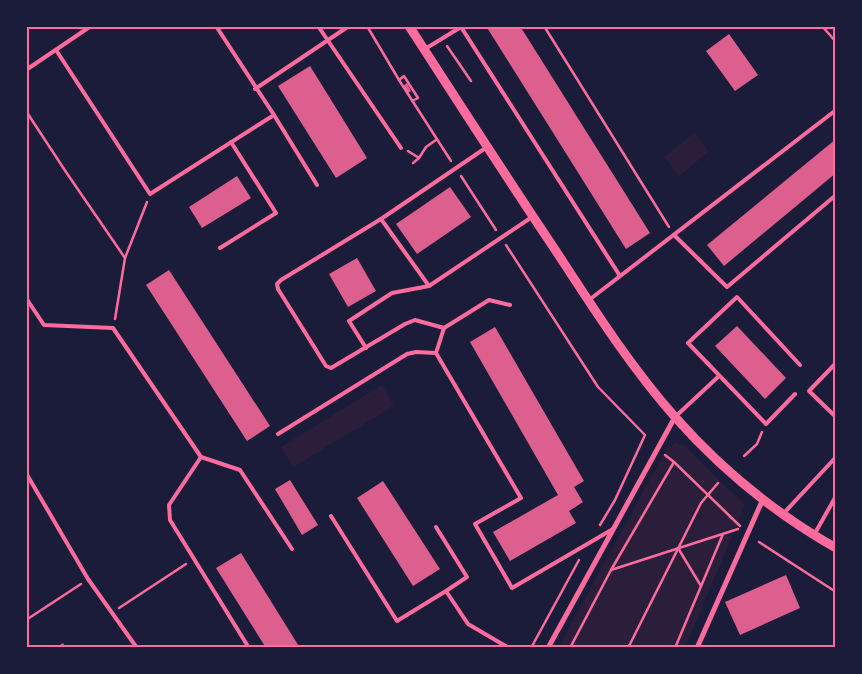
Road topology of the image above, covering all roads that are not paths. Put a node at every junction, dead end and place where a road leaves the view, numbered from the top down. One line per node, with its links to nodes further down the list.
1 (91, 26): 8 (lane)
2 (216, 26): 10 (lane)
3 (318, 26): 6 (lane)
4 (349, 26): 6 (lane)
5 (409, 26): 7 (street)
6 (327, 40): 10 (lane); 15 (lane)
7 (424, 49): 14 (street); 22 (lane)
8 (56, 50): 9 (lane); 13 (lane)
9 (26, 70)
10 (255, 89): 12 (lane)
11 (836, 110): 20 (lane)
12 (274, 115): 13 (lane); 16 (lane)
13 (231, 142): 21 (lane)
14 (487, 147): 18 (street); 19 (lane)
15 (401, 148)
16 (317, 185)
17 (836, 195): 20 (lane)
18 (532, 217): 23 (lane); 25 (street)
19 (381, 218): 23 (lane); 28 (lane)
20 (674, 235): 22 (lane)
21 (220, 248)
22 (620, 276): 25 (lane)
23 (429, 286): 28 (lane)
24 (26, 298): 38 (lane)
25 (589, 300): 34 (street)
26 (510, 305): 27 (lane)
27 (444, 328): 28 (lane); 29 (lane)
28 (366, 348)
29 (436, 353): 36 (lane); 45 (lane)
30 (836, 363): 35 (lane)
31 (800, 365): 32 (lane)
32 (719, 376): 33 (lane); 34 (lane)
33 (795, 394)
34 (675, 417): 41 (street); 45 (street)
35 (836, 417)
36 (278, 434)
37 (836, 457): 42 (lane)
38 (200, 458): 48 (lane); 51 (lane)
39 (26, 474): 50 (lane)
40 (836, 496): 46 (lane)
41 (763, 500): 42 (street); 54 (street)
42 (783, 514): 46 (street)
43 (331, 516): 49 (lane)
44 (436, 527): 49 (lane)
45 (613, 529): 53 (street)
46 (814, 535): 47 (street)
47 (836, 548)
48 (292, 549)
49 (446, 591): 52 (lane)
50 (137, 648)
51 (249, 648)
52 (509, 648)
53 (548, 648)
54 (697, 648)

